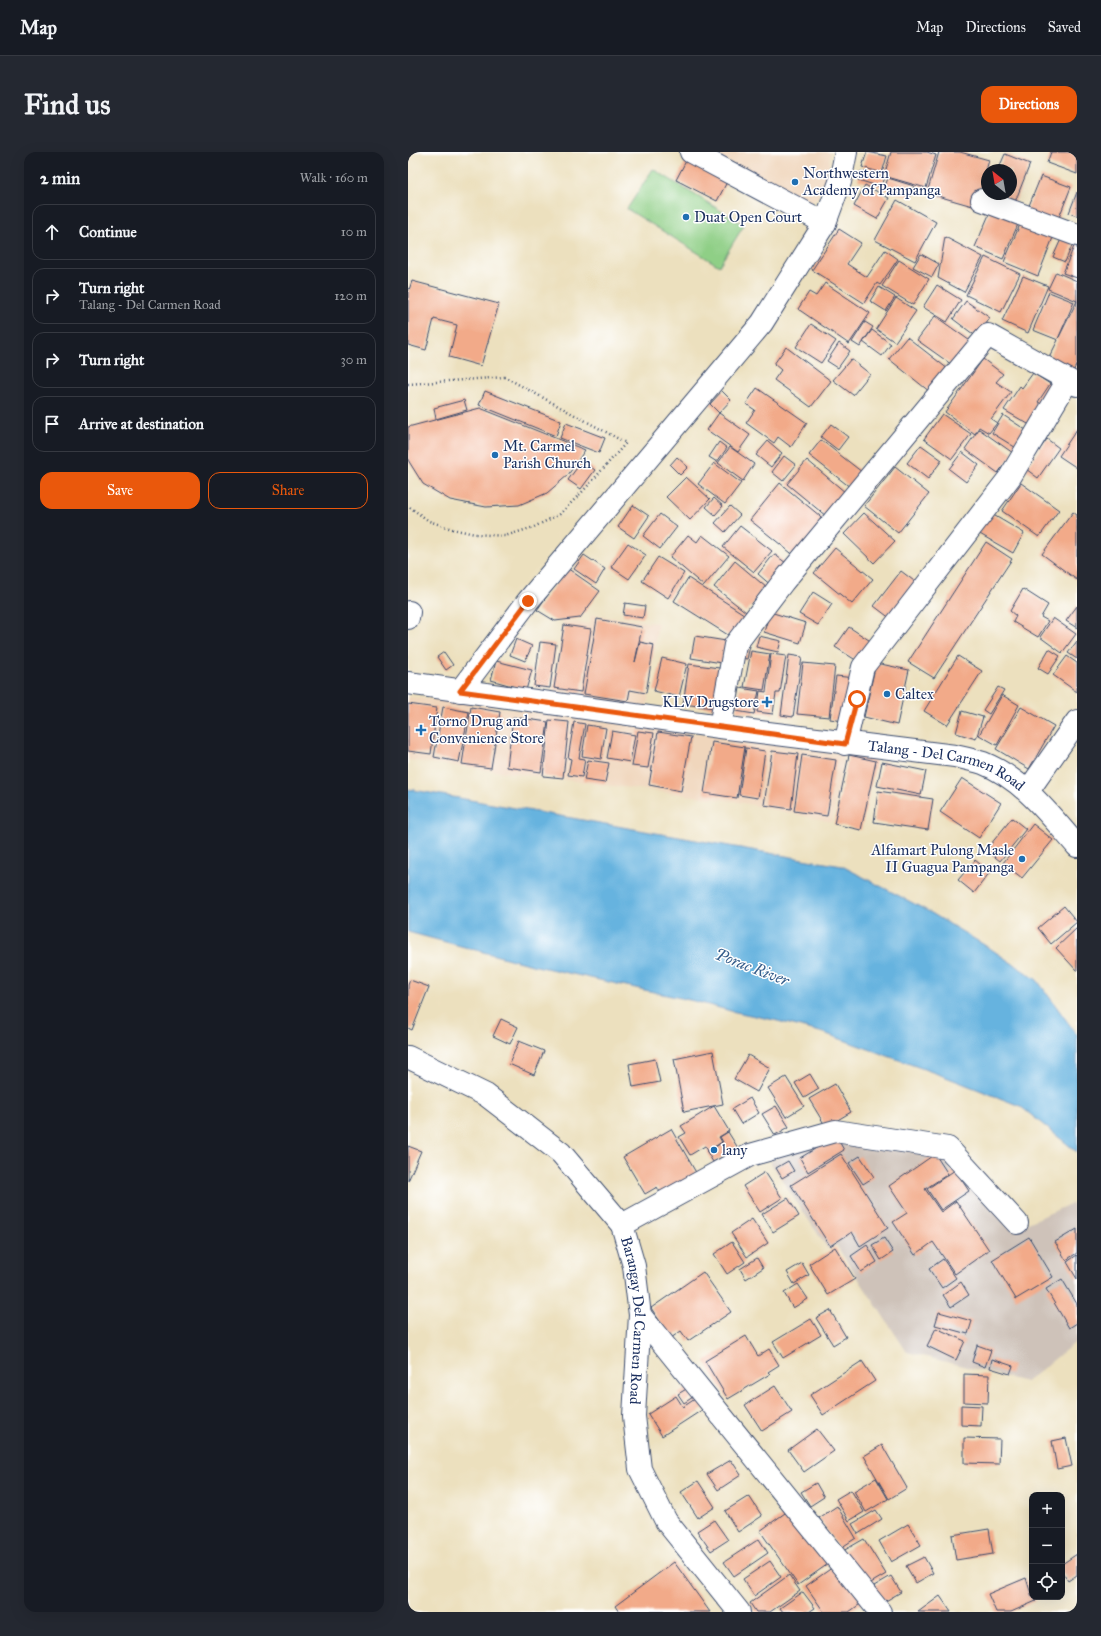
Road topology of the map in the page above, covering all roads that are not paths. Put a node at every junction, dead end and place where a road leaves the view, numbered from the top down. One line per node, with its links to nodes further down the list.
1 (691, 152): 4 (street)
2 (846, 152): 4 (street)
3 (982, 200): 5 (street)
4 (825, 223): 8 (street)
5 (1077, 235)
6 (1073, 383): 10 (street); 11 (street)
7 (408, 683): 8 (street, Talang - Del Carmen Road)
8 (460, 691): 10 (street, Talang - Del Carmen Road)
9 (1077, 721): 12 (street)
10 (720, 727): 11 (street, Talang - Del Carmen Road)
11 (845, 744): 12 (street, Talang - Del Carmen Road)
12 (1028, 791): 13 (street, Talang - Del Carmen Road)
13 (1077, 846)
14 (408, 1057): 16 (street, Barangay Del Carmen Road)
15 (1017, 1223): 16 (street)
16 (622, 1225): 17 (street, Barangay Del Carmen Road)
17 (640, 1315): 18 (street, Barangay Del Carmen Road); 19 (street)
18 (738, 1612)
19 (880, 1612)

